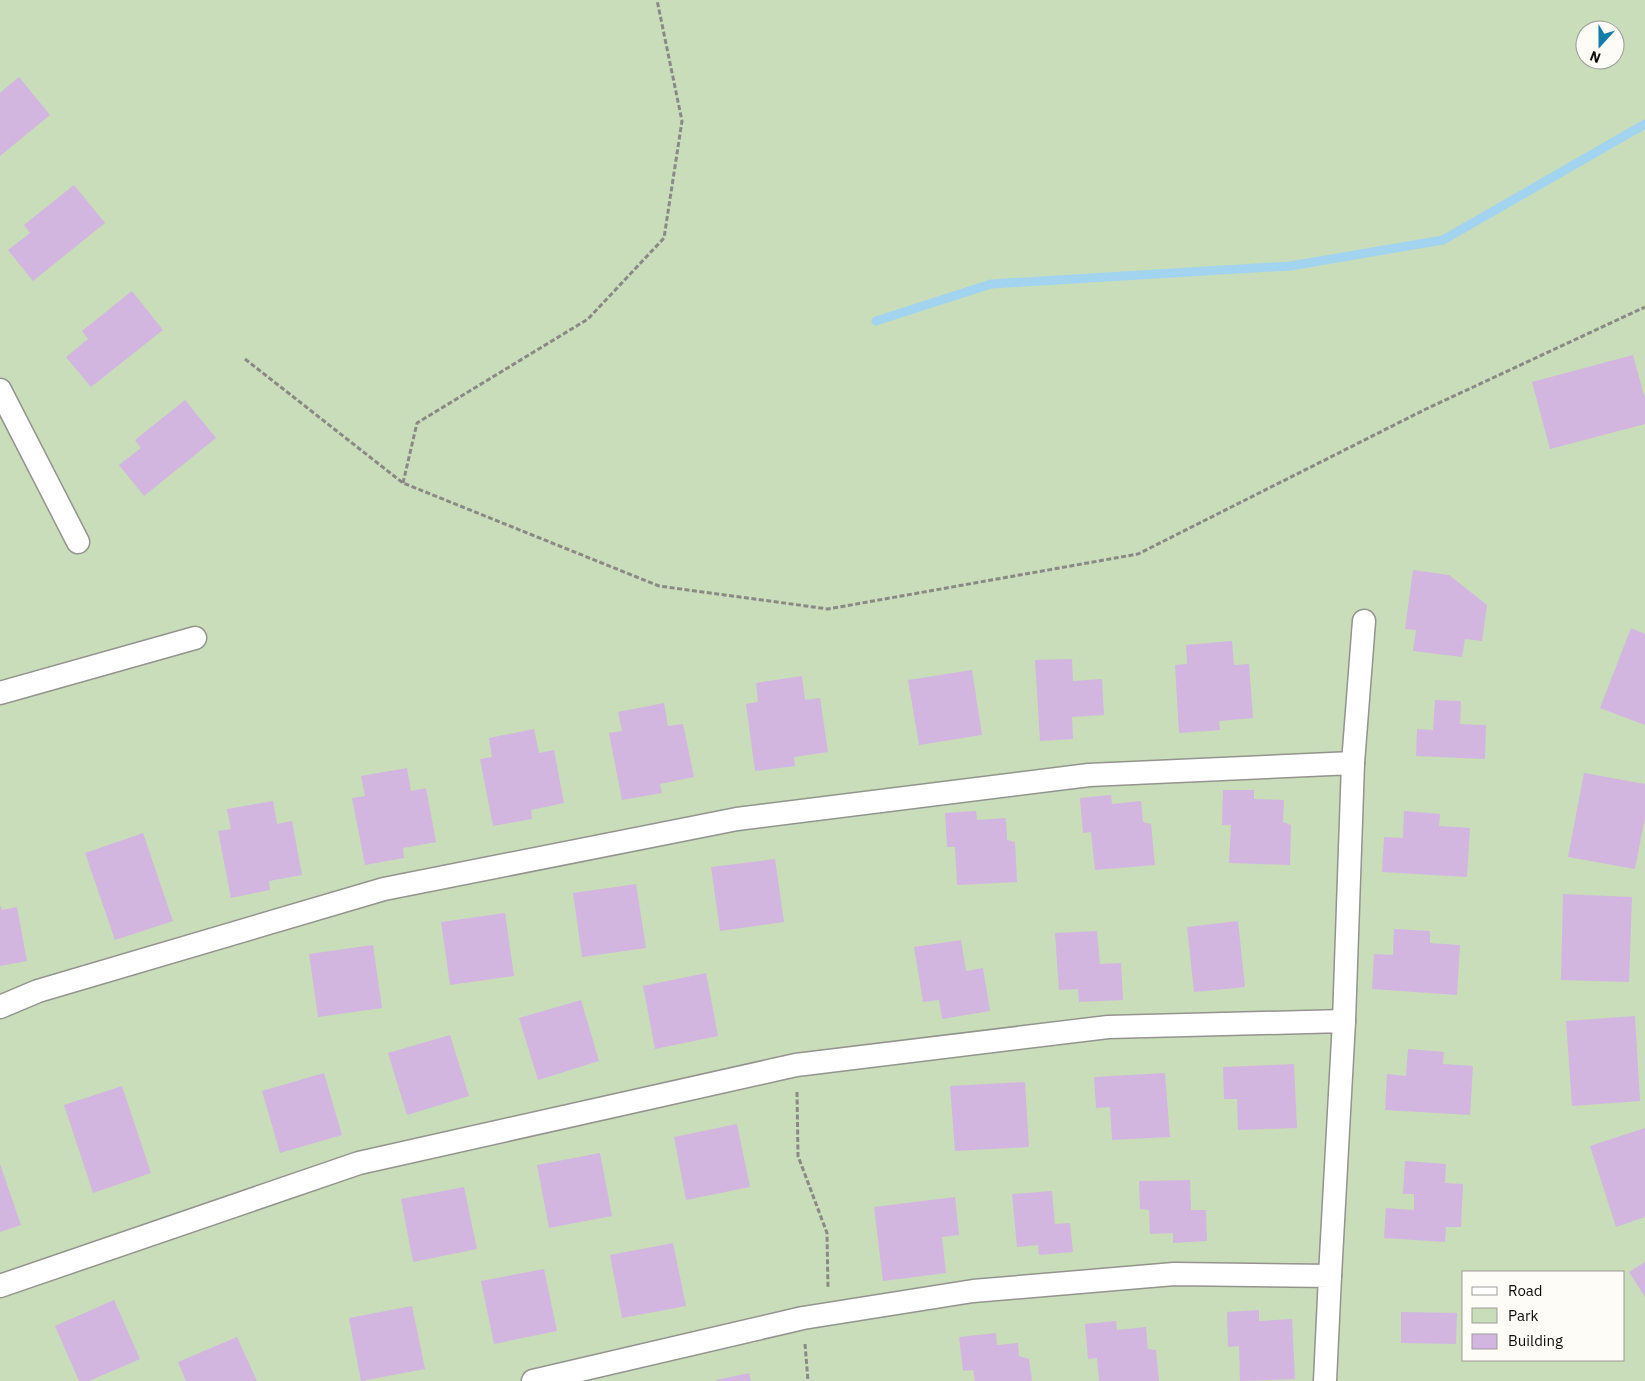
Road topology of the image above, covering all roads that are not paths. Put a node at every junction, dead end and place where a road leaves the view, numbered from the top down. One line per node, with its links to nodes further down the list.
1 (0, 390): 2 (street)
2 (78, 542)
3 (1364, 621): 6 (street)
4 (196, 638): 5 (street)
5 (0, 693)
6 (1353, 763): 7 (street); 8 (street)
7 (0, 1007)
8 (1344, 1021): 9 (street); 10 (street)
9 (1330, 1276): 11 (street); 12 (street)
10 (0, 1286)
11 (533, 1381)
12 (1325, 1381)

